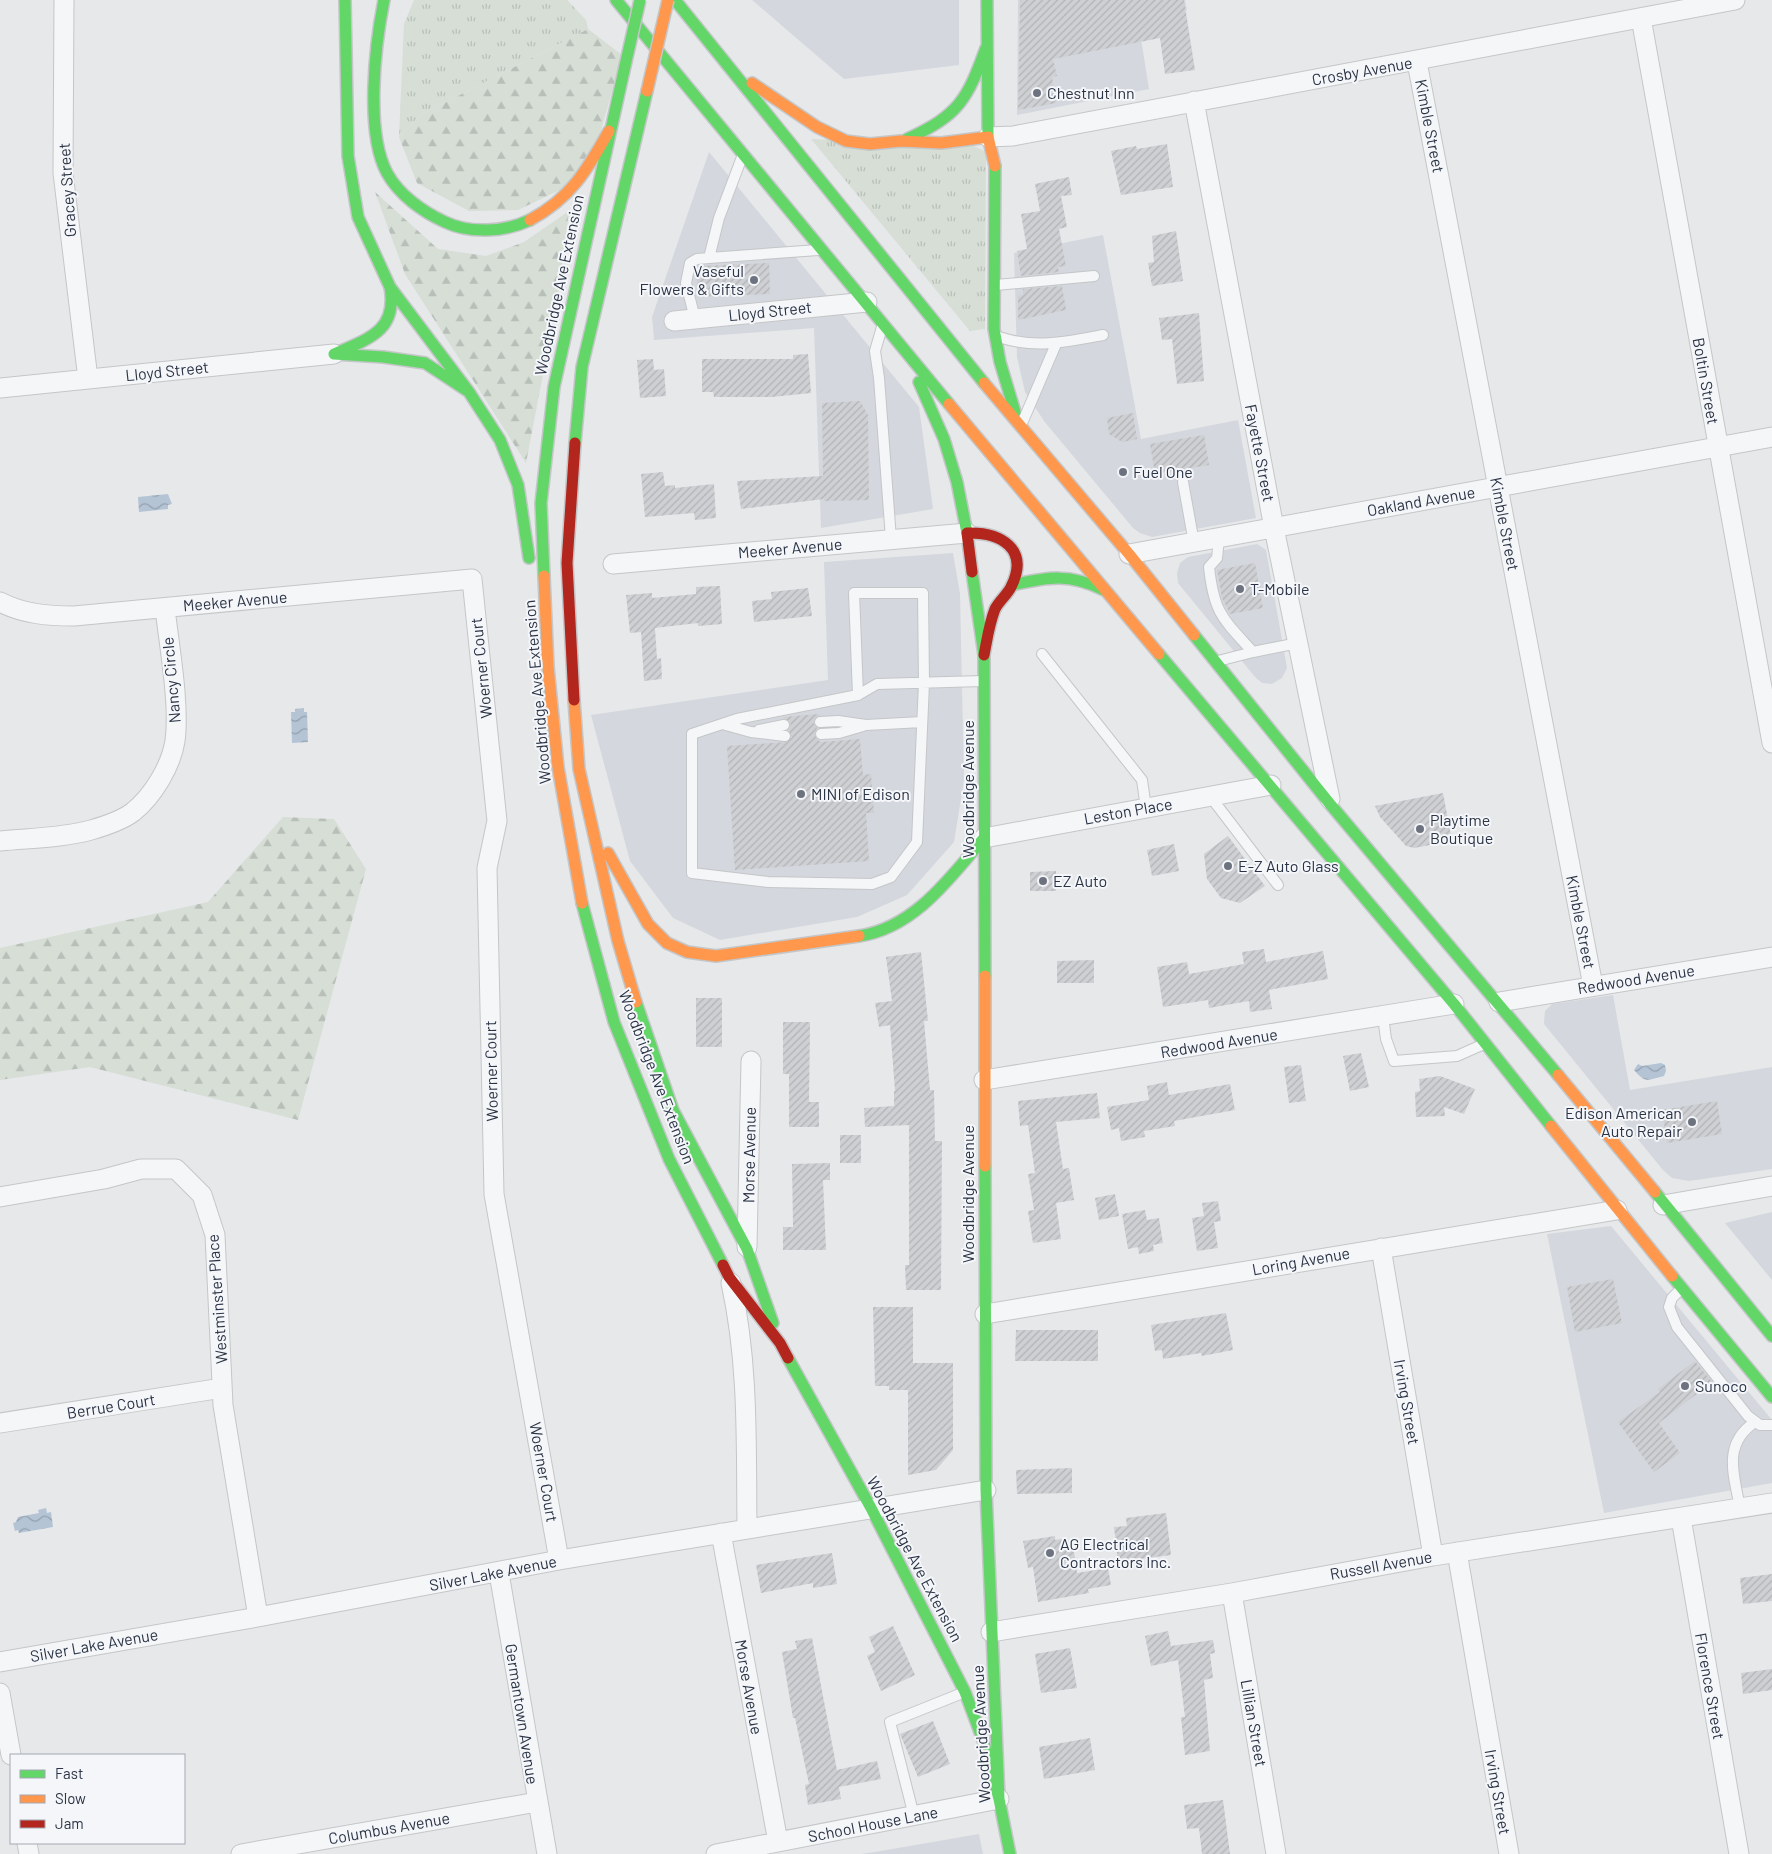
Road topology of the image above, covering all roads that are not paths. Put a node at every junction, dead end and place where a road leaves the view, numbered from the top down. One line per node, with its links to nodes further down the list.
1 (64, 0): 35 (street, Gracey Street)
2 (345, 0): 25 (main road)
3 (384, 0): 17 (main road)
4 (601, 0): 12 (main road)
5 (616, 0): 12 (main road)
6 (640, 0): 17 (main road, Woodbridge Ave Extension, bridge)
7 (668, 0): 71 (main road, Woodbridge Ave Extension, bridge)
8 (675, 0): 15 (main road)
9 (987, 0): 13 (main road)
10 (1735, 0): 11 (street, Crosby Avenue)
11 (1641, 18): 14 (street, Crosby Avenue); 40 (street, Boltin Street)
12 (654, 45): 20 (main road)
13 (986, 48): 18 (main road); 19 (main road)
14 (1417, 62): 16 (street, Crosby Avenue); 42 (street, Kimble Street)
15 (726, 66): 19 (main road); 38 (main road)
16 (1194, 101): 18 (street, Crosby Avenue); 43 (street, Fayette Street)
17 (609, 131): 60 (main road, Woodbridge Ave Extension)
18 (988, 137): 19 (main road); 24 (main road)
19 (901, 141)
20 (743, 153): 21 (main road); 22 (lane)
21 (823, 250): 22 (lane); 26 (main road)
22 (709, 258): 27 (lane)
23 (1094, 276): 24 (lane)
24 (995, 285): 31 (main road)
25 (390, 287): 34 (main road); 37 (main road)
26 (867, 302): 27 (street, Lloyd Street); 29 (main road)
27 (695, 319): 28 (street, Lloyd Street)
28 (674, 321)
29 (883, 322): 33 (main road); 46 (lane)
30 (1103, 335): 32 (lane)
31 (996, 336): 32 (lane); 38 (main road)
32 (1056, 344): 38 (lane)
33 (905, 348): 44 (main road, Woodbridge Avenue); 52 (main road)
34 (334, 354): 35 (street, Lloyd Street); 37 (main road)
35 (88, 379): 36 (street, Lloyd Street)
36 (0, 388)
37 (469, 392): 60 (main road)
38 (1020, 428): 48 (main road)
39 (1772, 437): 40 (street, Oakland Avenue)
40 (1717, 447): 42 (street, Oakland Avenue); 70 (street, Boltin Street)
41 (1183, 482): 47 (lane)
42 (1498, 487): 43 (street, Oakland Avenue); 80 (street, Kimble Street)
43 (1274, 528): 45 (street, Oakland Avenue); 55 (street, Fayette Street)
44 (967, 533): 46 (street, Meeker Avenue); 51 (main road); 58 (main road, Woodbridge Avenue)
45 (1219, 538): 47 (street, Oakland Avenue); 56 (lane)
46 (891, 539): 49 (street, Meeker Avenue)
47 (1194, 543): 48 (street, Oakland Avenue)
48 (1129, 554): 59 (main road)
49 (613, 564)
50 (472, 579): 54 (street, Meeker Avenue); 112 (street, Woerner Court)
51 (1012, 585): 52 (main road); 58 (main road)
52 (1107, 592): 72 (main road)
53 (0, 602): 54 (street, Meeker Avenue)
54 (165, 608): 77 (street, Nancy Circle)
55 (1298, 643): 56 (lane); 74 (street, Fayette Street)
56 (1253, 652): 59 (lane)
57 (1042, 654): 75 (lane)
58 (984, 655): 61 (main road, Woodbridge Avenue)
59 (1214, 662): 74 (main road)
60 (548, 667): 93 (main road, Woodbridge Ave Extension)
61 (984, 681): 62 (lane); 76 (main road, Woodbridge Avenue)
62 (924, 683): 63 (lane); 63 (lane); 65 (lane)
63 (858, 696): 66 (lane)
64 (820, 722): 67 (lane)
65 (922, 722): 66 (lane); 67 (lane)
66 (722, 724): 68 (lane)
67 (866, 725): 69 (lane)
68 (784, 730)
69 (821, 734)
70 (1772, 743)
71 (580, 769): 76 (main road); 91 (main road, Woodbridge Ave Extension)
72 (1271, 785): 73 (street, Leston Place); 82 (main road)
73 (1210, 796): 75 (street, Leston Place); 78 (lane)
74 (1330, 804): 81 (main road)
75 (1146, 808): 76 (street, Leston Place)
76 (984, 838): 86 (main road, Woodbridge Avenue)
77 (0, 841)
78 (1278, 885)
79 (1772, 957): 80 (street, Redwood Avenue)
80 (1593, 986): 81 (street, Redwood Avenue)
81 (1499, 1002): 89 (main road)
82 (1454, 1004): 83 (street, Redwood Avenue); 84 (main road)
83 (1383, 1016): 84 (lane); 86 (street, Redwood Avenue)
84 (1485, 1044): 90 (main road)
85 (751, 1061): 91 (street, Morse Avenue)
86 (984, 1080): 95 (main road, Woodbridge Avenue)
87 (1772, 1186): 89 (street)
88 (0, 1197): 98 (street, Westminster Place)
89 (1663, 1205): 96 (main road)
90 (1617, 1210): 92 (street, Loring Avenue); 94 (main road)
91 (747, 1248): 97 (main road, Woodbridge Ave Extension)
92 (1381, 1248): 95 (street, Loring Avenue); 111 (street, Irving Street)
93 (730, 1277): 97 (main road, Woodbridge Ave Extension); 108 (street)
94 (1681, 1288): 99 (main road); 100 (lane)
95 (985, 1314): 103 (main road, Woodbridge Avenue)
96 (1772, 1336)
97 (780, 1342): 105 (main road, Woodbridge Ave Extension)
98 (222, 1388): 101 (street, Berrue Court); 115 (street, Westminster Place)
99 (1772, 1397)
100 (1755, 1422): 102 (lane); 106 (lane)
101 (0, 1423)
102 (1772, 1425)
103 (986, 1490): 105 (street, Silver Lake Avenue); 116 (main road, Woodbridge Avenue)
104 (1772, 1503): 106 (street, Russell Avenue)
105 (870, 1508): 108 (street, Silver Lake Avenue); 118 (main road, Woodbridge Ave Extension)
106 (1740, 1508): 107 (street, Russell Avenue)
107 (1681, 1518): 110 (street, Russell Avenue); 131 (street, Florence Street)
108 (747, 1528): 109 (street, Silver Lake Avenue)
109 (721, 1532): 112 (street, Silver Lake Avenue); 124 (street, Morse Avenue)
110 (1457, 1552): 111 (street, Russell Avenue); 130 (street, Irving Street)
111 (1433, 1556): 114 (street, Russell Avenue)
112 (559, 1560): 113 (street, Silver Lake Avenue)
113 (499, 1573): 115 (street, Silver Lake Avenue); 122 (street, Germantown Avenue)
114 (1232, 1593): 116 (street, Russell Avenue); 129 (street, Lillian Street)
115 (258, 1617): 117 (street, Silver Lake Avenue)
116 (991, 1632): 121 (main road, Woodbridge Avenue)
117 (0, 1662)
118 (966, 1692): 121 (main road, Woodbridge Ave Extension); 123 (lane)
119 (0, 1693): 120 (street)
120 (11, 1754)
121 (999, 1799): 123 (street, School House Lane); 128 (main road, Woodbridge Avenue)
122 (537, 1802): 125 (street, Columbus Avenue); 126 (street, Germantown Avenue)
123 (914, 1816): 124 (street, School House Lane)
124 (778, 1842): 127 (street, School House Lane)
125 (241, 1854)
126 (547, 1854)
127 (716, 1854)
128 (1010, 1854)
129 (1276, 1854)
130 (1509, 1854)
131 (1739, 1854)

